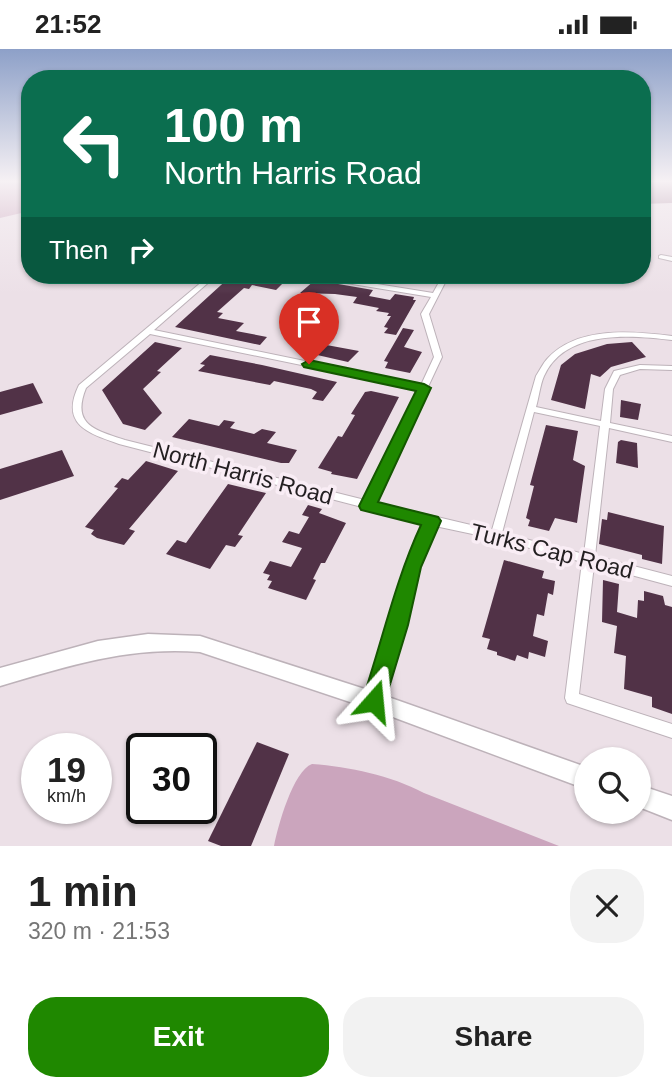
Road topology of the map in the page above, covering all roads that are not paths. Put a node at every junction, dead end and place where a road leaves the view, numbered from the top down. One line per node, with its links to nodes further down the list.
1 (661, 257): 2 (street)
2 (672, 259)
3 (203, 284): 7 (street, North Harris Road)
4 (366, 284): 6 (street)
5 (441, 284): 6 (street)
6 (434, 295): 10 (street)
7 (148, 331): 10 (street); 14 (street, North Harris Road)
8 (672, 338): 11 (street)
9 (672, 368): 12 (street)
10 (424, 388): 14 (street)
11 (531, 409): 12 (street); 16 (street)
12 (604, 425): 13 (street); 17 (street)
13 (672, 439)
14 (367, 506): 15 (street, North Harris Road)
15 (432, 521): 16 (street, Turks Cap Road); 20 (street)
16 (496, 535): 17 (street, Turks Cap Road)
17 (587, 560): 18 (street, Turks Cap Road); 21 (street)
18 (672, 581)
19 (0, 677): 20 (main road)
20 (374, 701): 22 (main road)
21 (672, 731)
22 (574, 774)
23 (651, 800): 24 (main road)
24 (672, 807)

